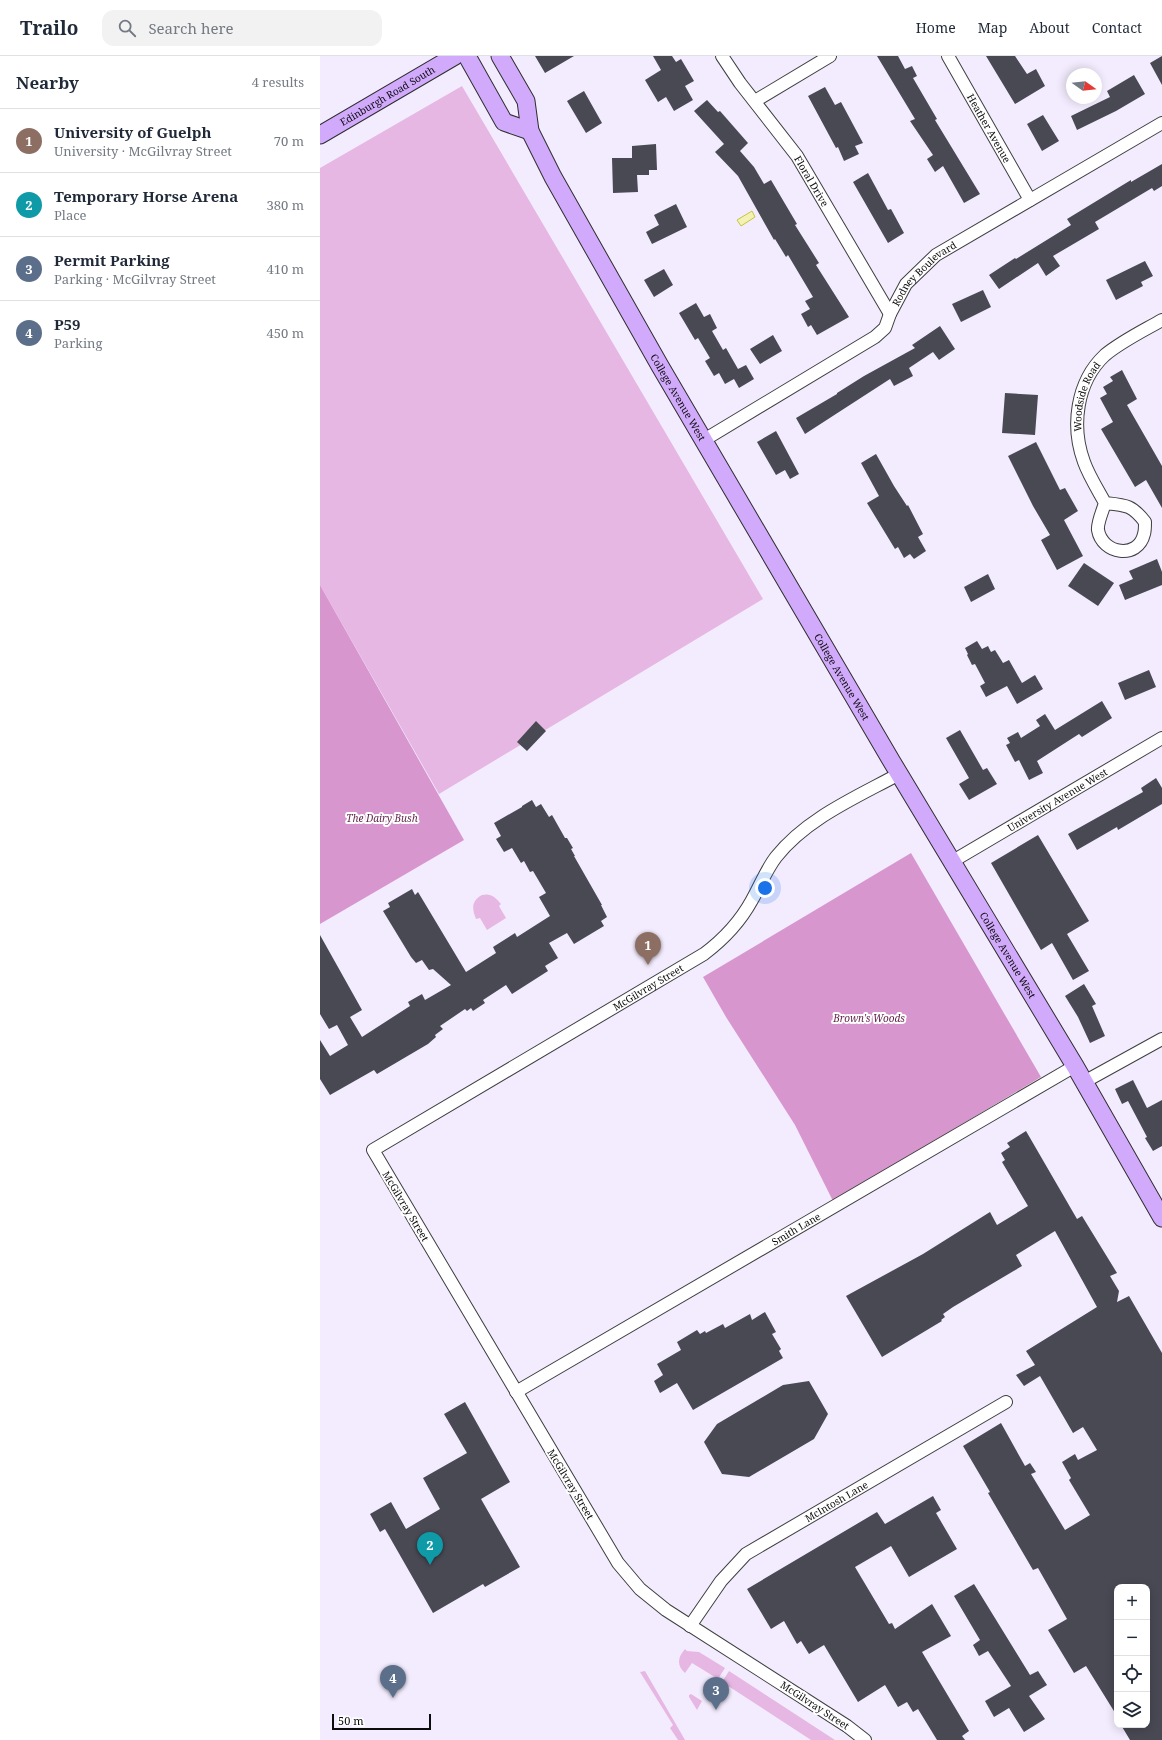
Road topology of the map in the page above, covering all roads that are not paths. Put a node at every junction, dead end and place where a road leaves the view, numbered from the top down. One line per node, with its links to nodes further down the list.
1 (455, 56): 10 (main road, Edinburgh Road South)
2 (467, 56): 9 (main road)
3 (500, 56): 9 (main road, College Avenue West)
4 (722, 56): 7 (street, Floral Drive)
5 (830, 56): 7 (street)
6 (948, 56): 11 (street, Heather Avenue)
7 (755, 101): 12 (street, Floral Drive)
8 (1162, 123): 11 (street, Rodney Boulevard)
9 (530, 131): 14 (main road, College Avenue West)
10 (320, 135)
11 (1030, 200): 12 (street, Rodney Boulevard)
12 (890, 314): 14 (street, Rodney Boulevard)
13 (1162, 320): 15 (street, Woodside Road)
14 (704, 440): 17 (main road, College Avenue West)
15 (1105, 503): 15 (street)
16 (1162, 738): 18 (street, University Avenue West)
17 (899, 774): 18 (main road, College Avenue West); 23 (street, McGilvray Street)
18 (953, 861): 20 (main road, College Avenue West)
19 (1162, 1038): 21 (street)
20 (1075, 1066): 21 (main road, College Avenue West); 23 (street, Smith Lane)
21 (1084, 1082): 22 (main road, College Avenue West)
22 (1162, 1218)
23 (516, 1392): 25 (street, McGilvray Street)
24 (1006, 1402): 25 (street, McIntosh Lane)
25 (690, 1626): 26 (street, McGilvray Street)
26 (865, 1740)

